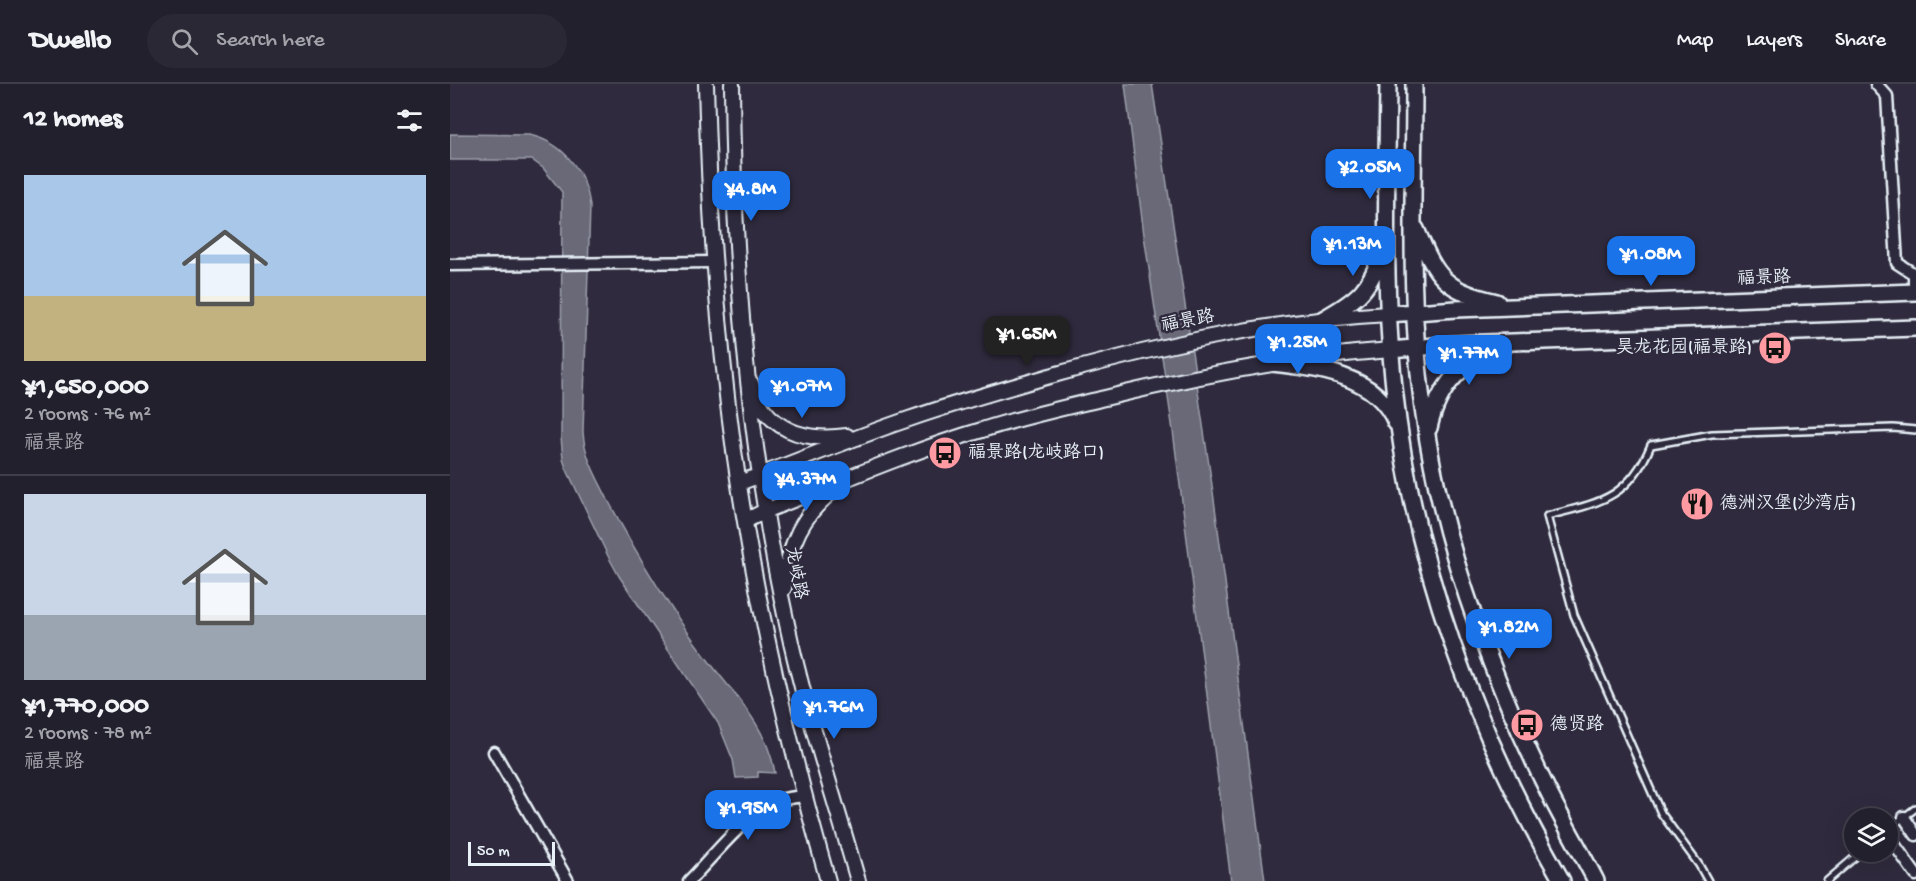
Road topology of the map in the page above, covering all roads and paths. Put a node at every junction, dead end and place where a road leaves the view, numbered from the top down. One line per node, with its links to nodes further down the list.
1 (706, 84): 8 (street)
2 (732, 84): 19 (street, 龙岐路)
3 (1388, 84): 7 (main road)
4 (1414, 84): 6 (main road)
5 (1876, 84): 10 (street)
6 (1413, 223): 11 (main road); 12 (main road)
7 (1387, 238): 13 (main road); 14 (main road)
8 (714, 262): 9 (street); 27 (street)
9 (450, 266)
10 (1915, 292): 11 (main road, 福景路)
11 (1518, 307): 12 (main road, 福景路)
12 (1414, 312): 13 (main road, 福景路); 17 (main road)
13 (1388, 314): 14 (street, 福景路); 18 (main road)
14 (1323, 319): 21 (street, 福景路)
15 (1916, 328): 16 (main road)
16 (1518, 343): 17 (main road); 24 (main road)
17 (1417, 348): 18 (main road); 24 (main road)
18 (1391, 350): 20 (street); 23 (main road)
19 (745, 362): 21 (street); 25 (street, 龙岐路)
20 (1270, 363): 23 (main road); 26 (street)
21 (882, 429): 25 (street, 福景路)
22 (1916, 430): 46 (lane)
23 (1400, 433): 44 (main road)
24 (1428, 437): 45 (main road)
25 (759, 475): 27 (street, 福景路); 28 (street, 龙岐路)
26 (855, 476): 28 (street); 30 (street)
27 (739, 483): 29 (street)
28 (765, 511): 29 (street); 30 (street, 龙岐路)
29 (745, 521): 32 (street)
30 (783, 605): 43 (street, 龙岐路)
31 (494, 752): 40 (street)
32 (805, 796): 41 (street); 42 (street)
33 (1916, 808): 34 (lane)
34 (1904, 817): 35 (lane); 36 (street)
35 (1898, 822)
36 (1916, 834)
37 (1898, 848): 39 (street)
38 (1849, 862): 47 (lane)
39 (1916, 875)
40 (568, 881)
41 (689, 881)
42 (828, 881)
43 (858, 881)
44 (1562, 881)
45 (1596, 881)
46 (1708, 881)
47 (1827, 881)

